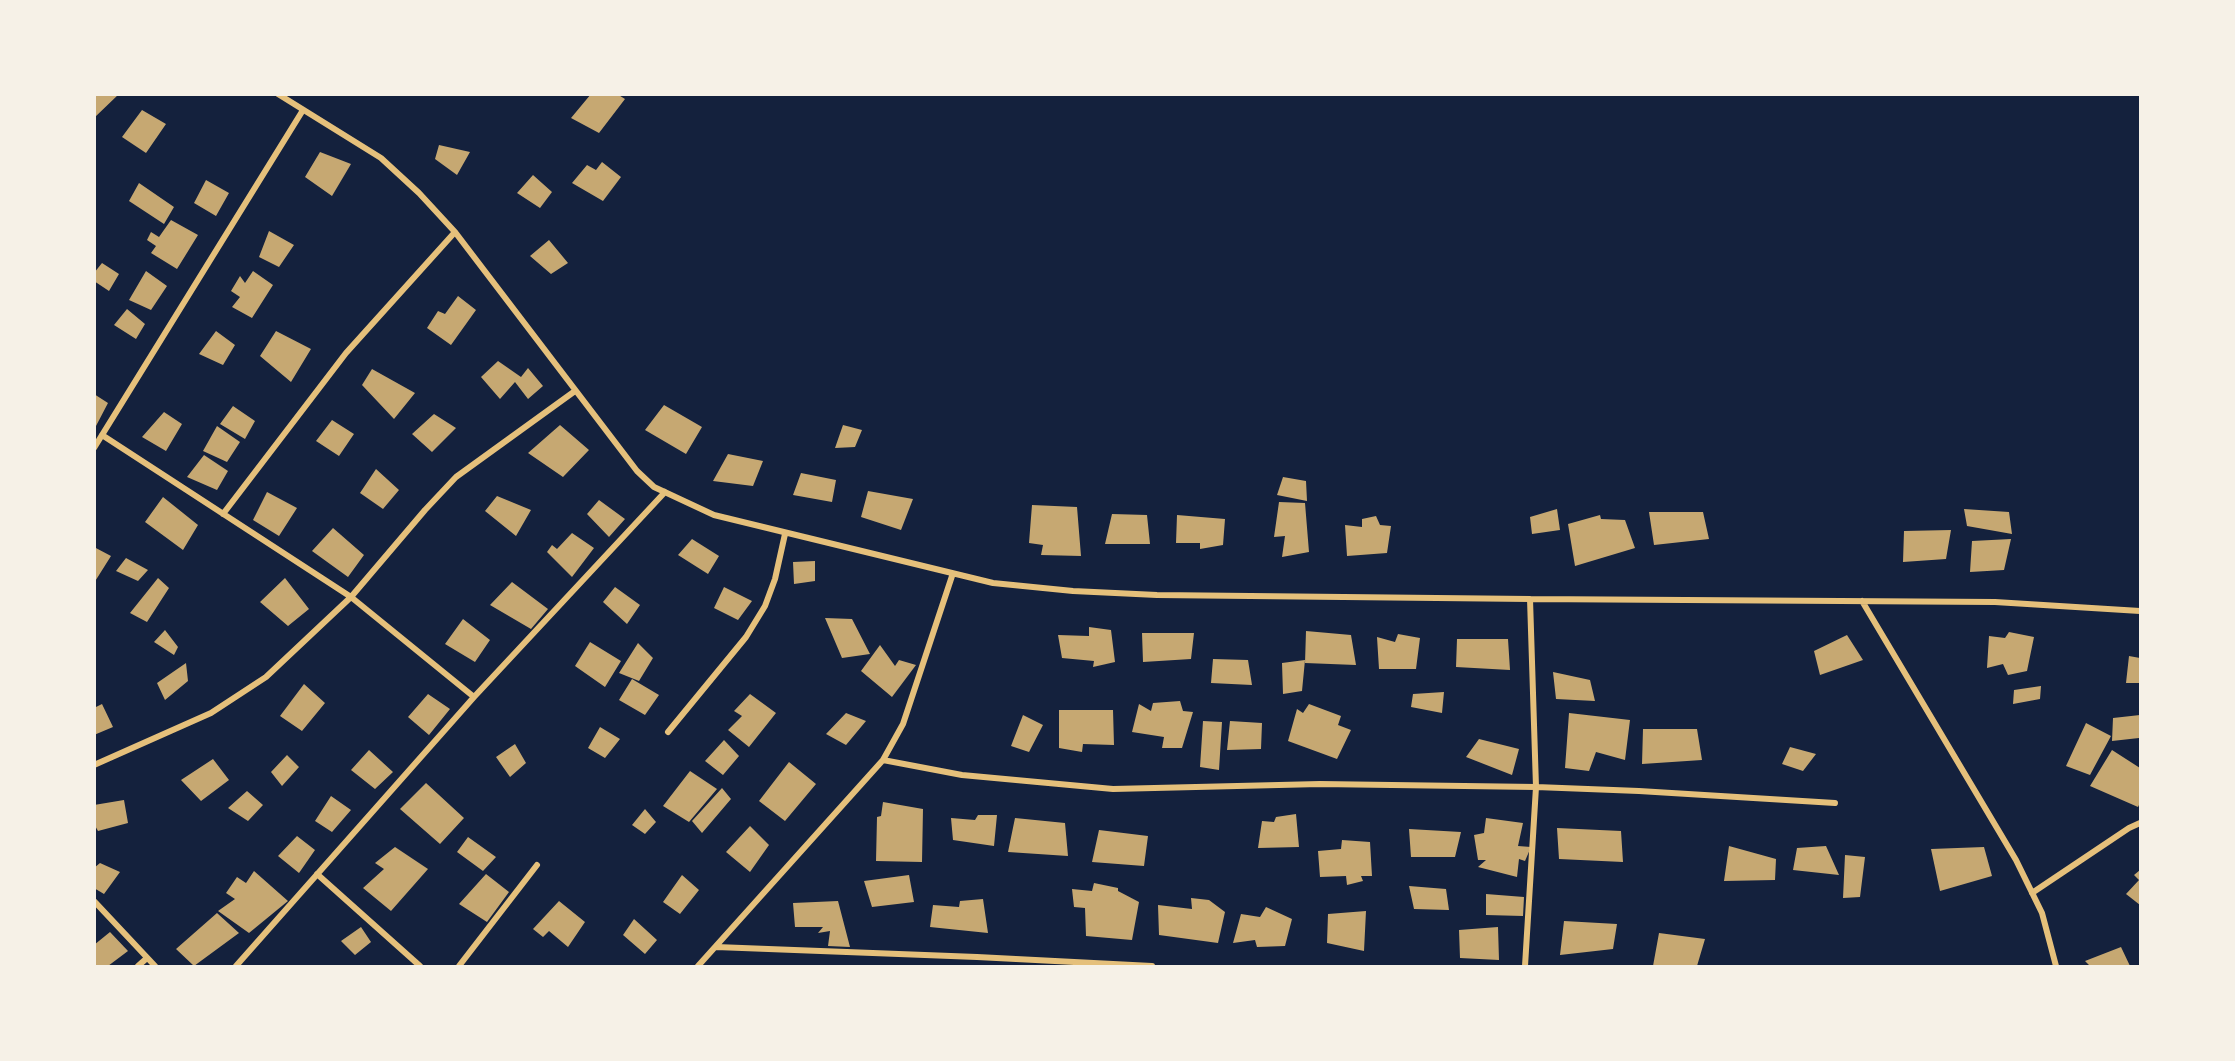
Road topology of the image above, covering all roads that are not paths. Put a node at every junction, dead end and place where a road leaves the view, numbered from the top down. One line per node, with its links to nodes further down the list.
1 (278, 94): 2 (street)
2 (303, 110): 3 (street); 5 (street)
3 (455, 232): 4 (street); 8 (street)
4 (574, 391): 7 (street); 11 (street)
5 (102, 435): 6 (street); 8 (street)
6 (94, 448)
7 (665, 492): 9 (street); 15 (street)
8 (223, 514): 11 (street)
9 (784, 534): 10 (street); 16 (street)
10 (953, 573): 12 (street); 17 (street)
11 (351, 597): 15 (street); 18 (street)
12 (1530, 599): 13 (street); 19 (street)
13 (1862, 601): 14 (street); 24 (street)
14 (2140, 611)
15 (474, 697): 23 (street)
16 (668, 732)
17 (883, 760): 19 (street); 26 (street)
18 (94, 765)
19 (1536, 787): 20 (street); 35 (street)
20 (1835, 803)
21 (2140, 823): 24 (street)
22 (537, 865): 32 (street)
23 (317, 874): 30 (street); 31 (street)
24 (2032, 893): 36 (street)
25 (94, 901): 27 (street)
26 (716, 946): 33 (street); 34 (street)
27 (147, 958): 28 (street); 29 (street)
28 (138, 966)
29 (155, 966)
30 (236, 966)
31 (420, 966)
32 (459, 966)
33 (698, 966)
34 (1152, 966)
35 (1525, 966)
36 (2056, 966)

